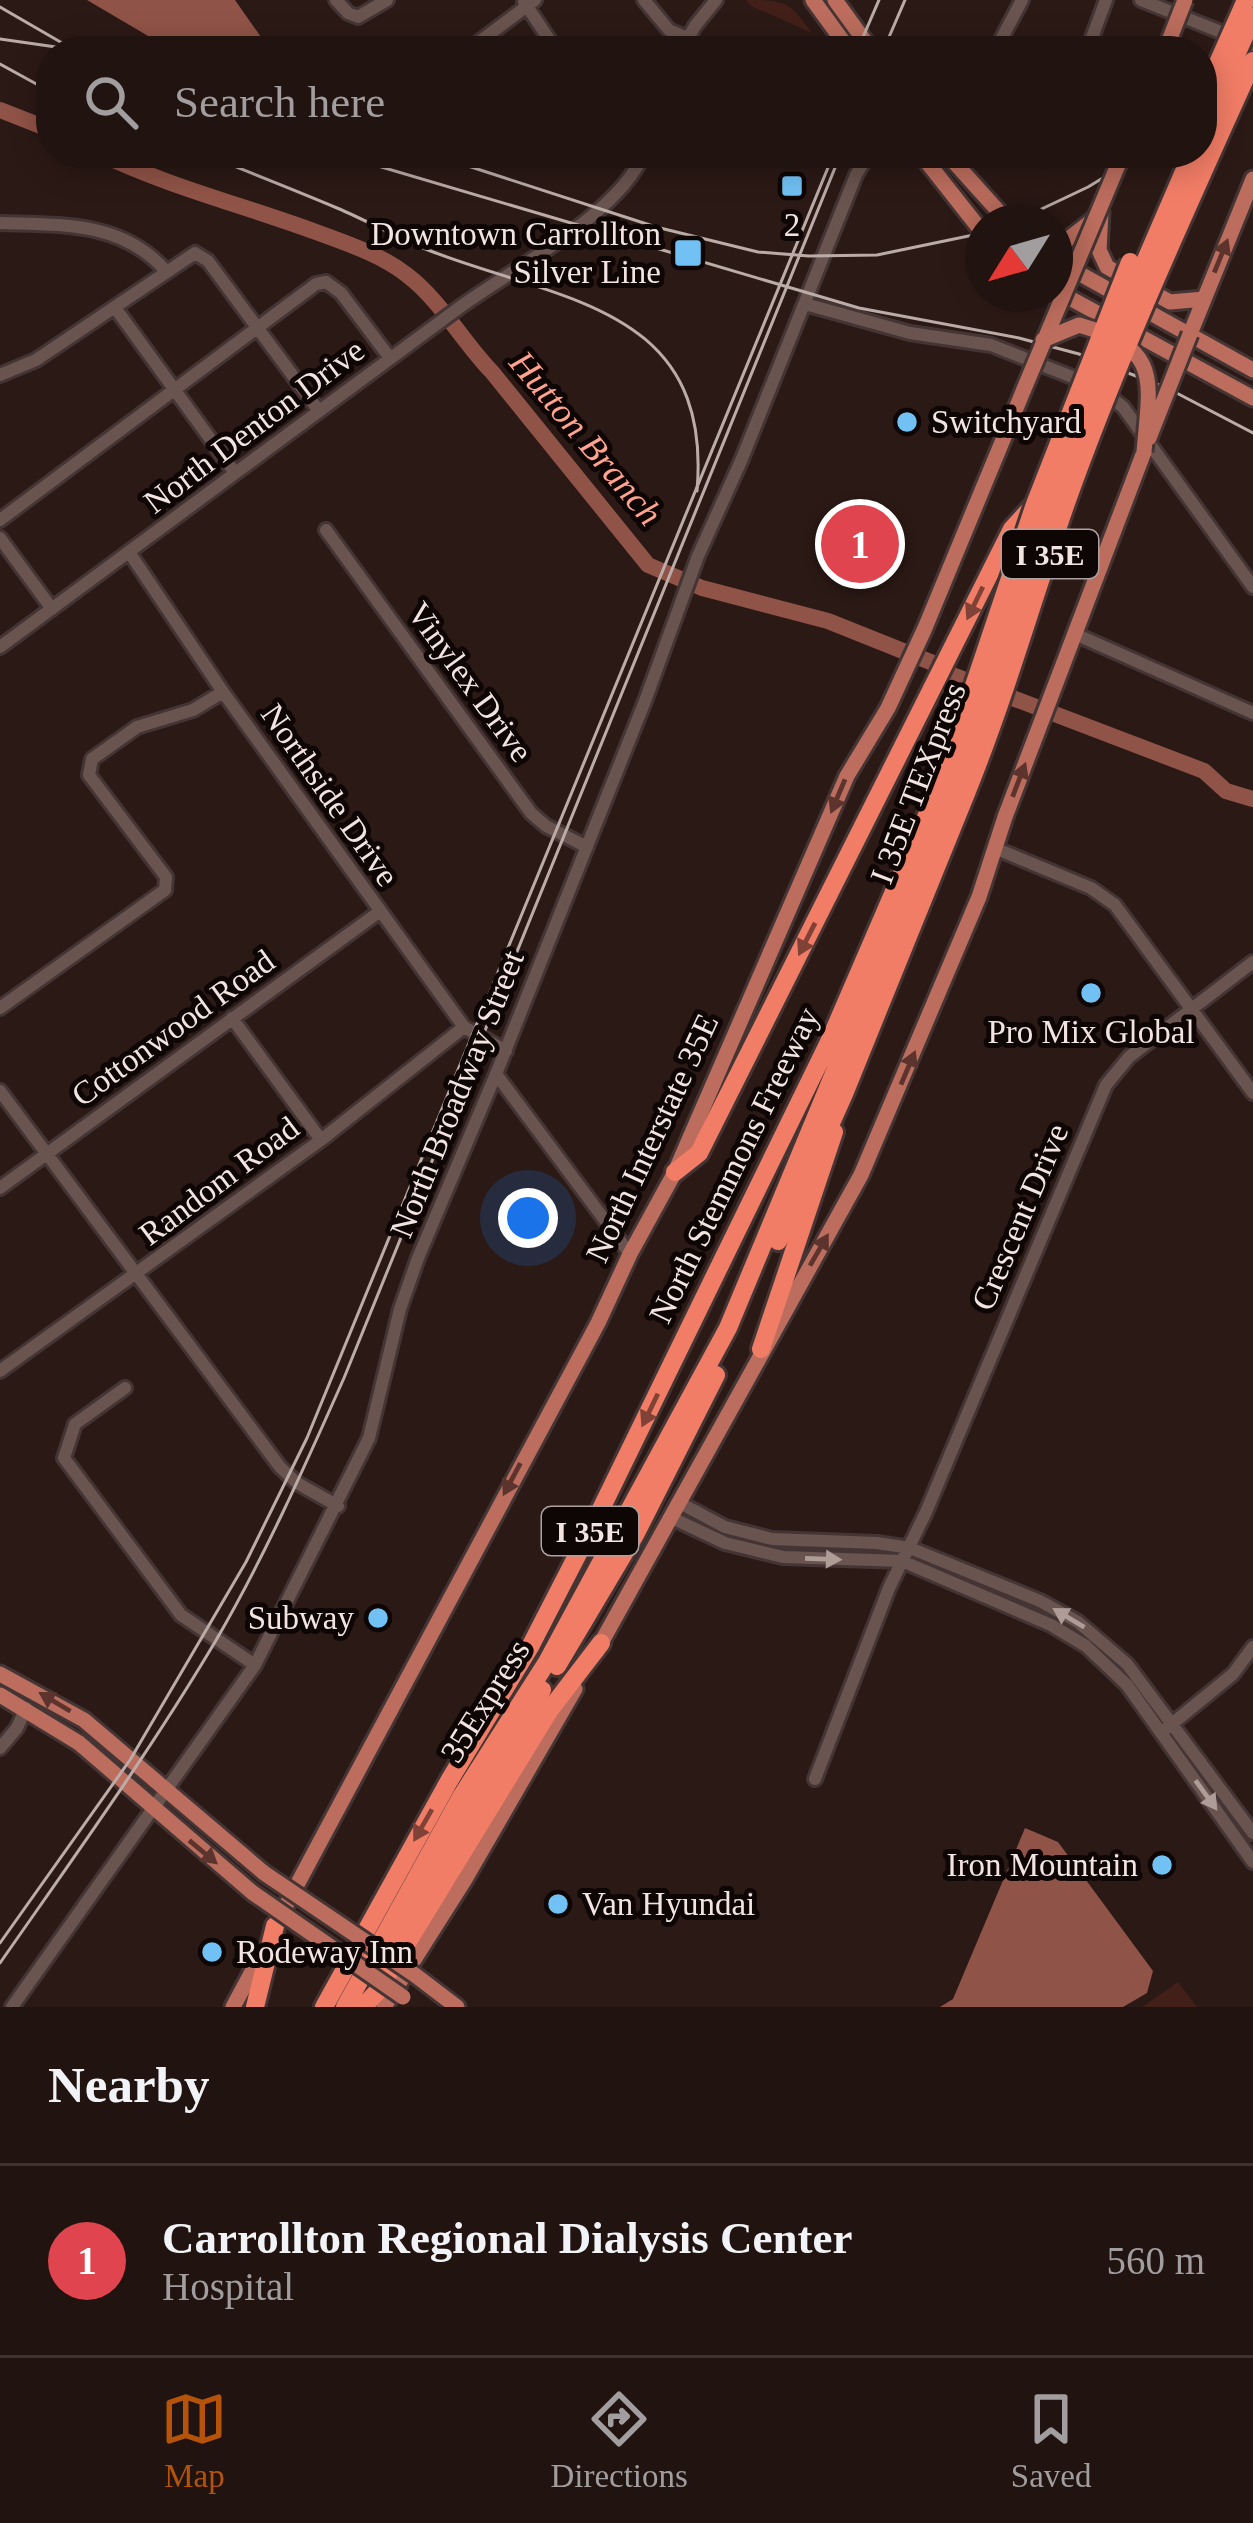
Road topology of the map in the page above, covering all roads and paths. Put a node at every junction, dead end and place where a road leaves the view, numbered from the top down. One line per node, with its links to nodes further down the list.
1 (336, 0): 2 (street)
2 (388, 0)
3 (644, 0): 17 (street)
4 (716, 0): 18 (street)
5 (813, 0): 14 (main road)
6 (835, 0): 14 (main road)
7 (1022, 0): 21 (street)
8 (1106, 0): 22 (street)
9 (1142, 0): 24 (street)
10 (1246, 0): 26 (highway, bridge)
11 (528, 2): 15 (street); 16 (street)
12 (1186, 3): 23 (main road, bridge)
13 (1253, 17): 27 (highway, bridge)
14 (844, 28): 19 (main road); 20 (main road)
15 (486, 36)
16 (548, 36)
17 (675, 36)
18 (690, 36)
19 (846, 36)
20 (854, 36)
21 (1003, 36)
22 (1093, 36)
23 (1172, 36)
24 (1253, 45)
25 (1253, 61): 28 (highway, North Stemmons Freeway / I 35E, bridge)
26 (1217, 65)
27 (1217, 97)
28 (1217, 141)
29 (635, 168): 54 (street, North Denton Drive)
30 (863, 168): 47 (street, North Broadway Street)
31 (931, 168): 39 (main road)
32 (958, 168): 38 (main road)
33 (1118, 168): 40 (main road, North Interstate 35E, bridge)
34 (1171, 168): 62 (highway, North Stemmons Freeway / I 35E, bridge)
35 (1186, 168): 73 (highway, I 35E TEXpress, bridge)
36 (1205, 168): 73 (highway, North Stemmons Freeway / I 35E, bridge)
37 (1253, 179): 45 (main road, one-way to 37)
38 (990, 204)
39 (965, 212)
40 (1099, 213): 42 (main road); 44 (main road, North Interstate 35E, bridge); 45 (main road, bridge)
41 (0, 223): 43 (street)
42 (1073, 235)
43 (165, 270): 48 (street); 50 (street)
44 (1073, 271): 51 (main road, bridge)
45 (1204, 298): 51 (main road)
46 (1073, 300): 53 (main road, bridge)
47 (805, 304): 67 (street); 74 (street, North Broadway Street)
48 (116, 309): 56 (street); 57 (street)
49 (1052, 312): 52 (main road, North Interstate 35E, bridge)
50 (257, 330): 54 (street); 57 (street); 59 (street)
51 (1190, 334): 53 (main road, bridge); 55 (main road)
52 (1043, 340): 60 (main road, bridge); 89 (main road, North Interstate 35E, one-way to 89, bridge)
53 (1181, 357): 58 (main road); 60 (main road, bridge)
54 (391, 358): 59 (street, North Denton Drive)
55 (1253, 370)
56 (0, 375)
57 (176, 389): 61 (street); 63 (street)
58 (1253, 398)
59 (319, 412): 61 (street, North Denton Drive)
60 (1144, 452): 69 (main road)
61 (236, 473): 66 (street, North Denton Drive)
62 (1035, 504): 73 (highway, North Stemmons Freeway / I 35E, bridge); 89 (highway, one-way to 89)
63 (0, 520)
64 (326, 530): 74 (street, Vinylex Drive)
65 (0, 538): 68 (street)
66 (129, 552): 68 (street, North Denton Drive); 71 (street, Northside Drive)
67 (1253, 587)
68 (52, 609): 70 (street, North Denton Drive)
69 (1076, 634): 72 (street); 75 (main road, one-way to 69)
70 (0, 647)
71 (223, 692): 76 (street, Northside Drive); 78 (street)
72 (1253, 713)
73 (955, 784): 86 (highway, North Stemmons Freeway / I 35E); 96 (highway, I 35E TEXpress); 119 (highway, North Stemmons Freeway / I 35E, one-way to 119)
74 (587, 847): 82 (street, North Broadway Street)
75 (997, 849): 79 (street); 93 (main road, one-way to 75)
76 (379, 912): 80 (street, Cottonwood Road); 81 (street, Northside Drive)
77 (1253, 962): 79 (street, Crescent Drive)
78 (0, 1008)
79 (1191, 1008): 85 (street); 99 (street, Crescent Drive)
80 (232, 1018): 87 (street); 88 (street, Cottonwood Road)
81 (464, 1027): 82 (street, Northside Drive); 87 (street, Random Road)
82 (506, 1051): 83 (street, North Broadway Street)
83 (496, 1074): 91 (street); 97 (street, North Broadway Street)
84 (0, 1090): 88 (street)
85 (1253, 1093)
86 (844, 1094): 93 (highway); 121 (highway, North Stemmons Freeway / I 35E)
87 (321, 1140): 92 (street, Random Road)
88 (47, 1154): 90 (street, Cottonwood Road); 92 (street)
89 (675, 1172): 91 (main road, North Interstate 35E)
90 (0, 1188)
91 (630, 1253): 114 (main road, North Interstate 35E, one-way to 114)
92 (138, 1275): 94 (street, Random Road); 97 (street)
93 (761, 1349): 98 (main road)
94 (0, 1371)
95 (125, 1388): 102 (street)
96 (676, 1425): 120 (highway, 35Express)
97 (338, 1506): 102 (street, North Broadway Street)
98 (676, 1510): 99 (street); 100 (main road)
99 (906, 1554): 106 (street, one-way to 99); 107 (street); 109 (street, Crescent Drive)
100 (601, 1643): 121 (highway); 122 (main road)
101 (1253, 1647): 106 (street)
102 (255, 1665): 110 (street, North Broadway Street)
103 (0, 1674): 110 (main road, one-way to 103)
104 (0, 1695): 105 (main road)
105 (26, 1708): 108 (street); 111 (main road)
106 (1174, 1723): 107 (street); 112 (street)
107 (1162, 1732): 113 (street, one-way to 113)
108 (0, 1748)
109 (815, 1779)
110 (166, 1792): 111 (street, North Broadway Street); 123 (main road, bridge)
111 (153, 1810): 115 (main road, one-way to 115, bridge); 116 (street, North Broadway Street)
112 (1253, 1833)
113 (1253, 1862)
114 (275, 1926): 117 (main road, North Interstate 35E); 118 (highway)
115 (410, 2002)
116 (12, 2007)
117 (233, 2007)
118 (255, 2007)
119 (324, 2007)
120 (345, 2007)
121 (360, 2007)
122 (384, 2007)
123 (457, 2007)

